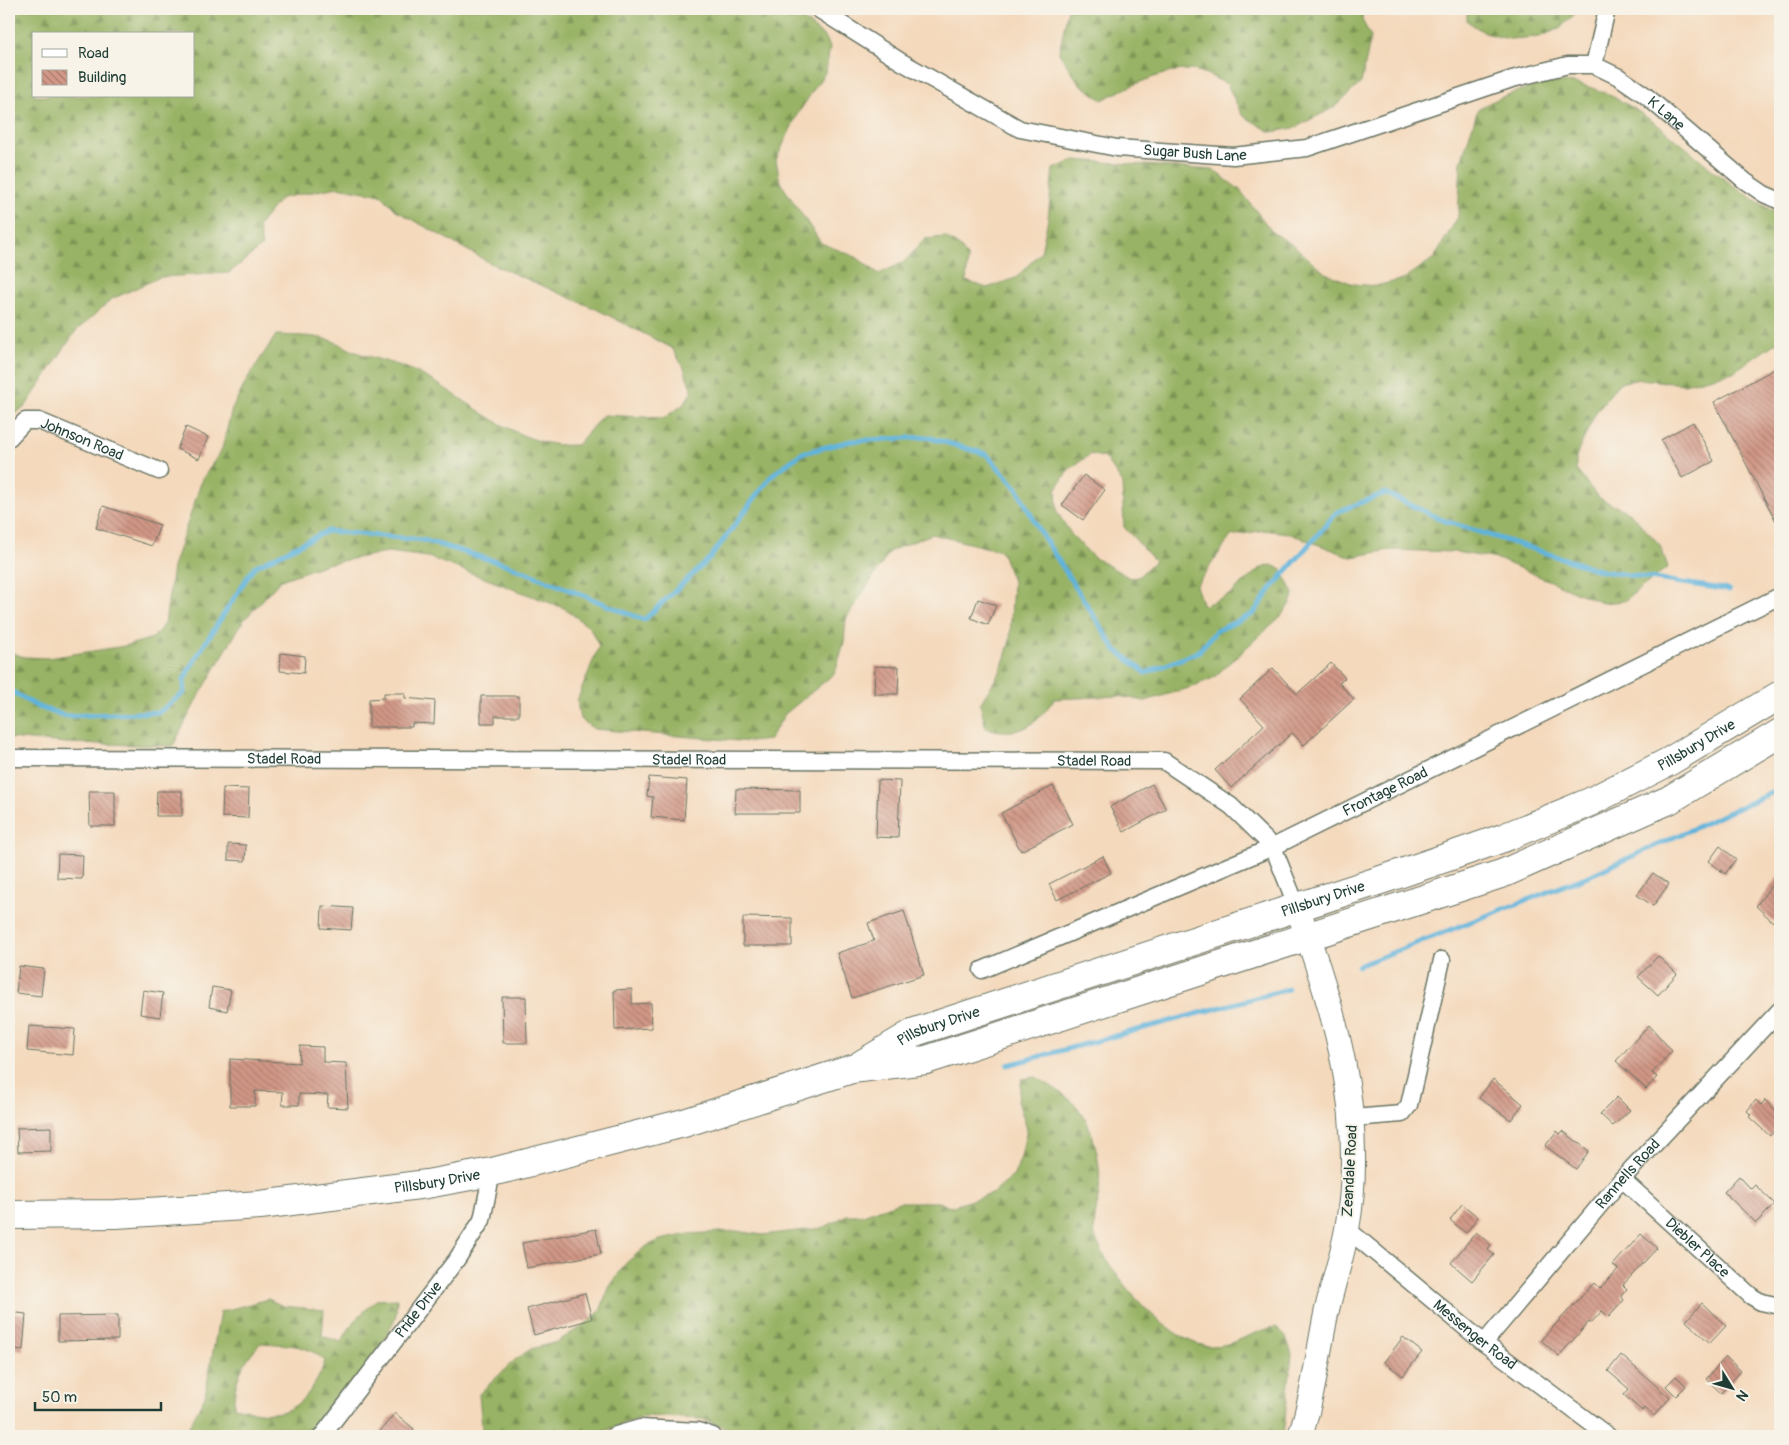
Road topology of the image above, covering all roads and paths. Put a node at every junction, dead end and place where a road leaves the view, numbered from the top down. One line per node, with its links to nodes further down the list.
1 (818, 9): 3 (street, Sugar Bush Lane)
2 (1607, 9): 3 (street)
3 (1594, 65): 4 (street, K Lane)
4 (1780, 201)
5 (9, 438): 6 (street, Johnson Road)
6 (159, 471)
7 (1780, 596): 11 (street, Frontage Road)
8 (1780, 695): 12 (highway, Pillsbury Drive)
9 (1780, 733): 13 (highway, Pillsbury Drive)
10 (9, 758): 11 (street, Stadel Road)
11 (1273, 847): 12 (street, Stadel Road); 15 (street, Frontage Road)
12 (1298, 907): 13 (main road, Zeandale Road); 17 (highway, Pillsbury Drive)
13 (1309, 938): 17 (highway, Pillsbury Drive); 18 (main road, Zeandale Road)
14 (1442, 960): 18 (street)
15 (982, 970)
16 (1780, 1010): 20 (street, Rannells Road)
17 (852, 1069): 19 (highway, Pillsbury Drive)
18 (1353, 1118): 22 (main road, Zeandale Road)
19 (492, 1172): 21 (highway, Pillsbury Drive); 25 (street, Pride Drive)
20 (1622, 1179): 23 (street, Diebler Place); 24 (street, Rannells Road)
21 (9, 1215)
22 (1347, 1229): 24 (street, Messenger Road); 28 (main road, Zeandale Road)
23 (1780, 1306)
24 (1484, 1343): 29 (street, Messenger Road)
25 (322, 1436)
26 (613, 1436): 27 (street)
27 (713, 1436)
28 (1300, 1436)
29 (1608, 1436)

